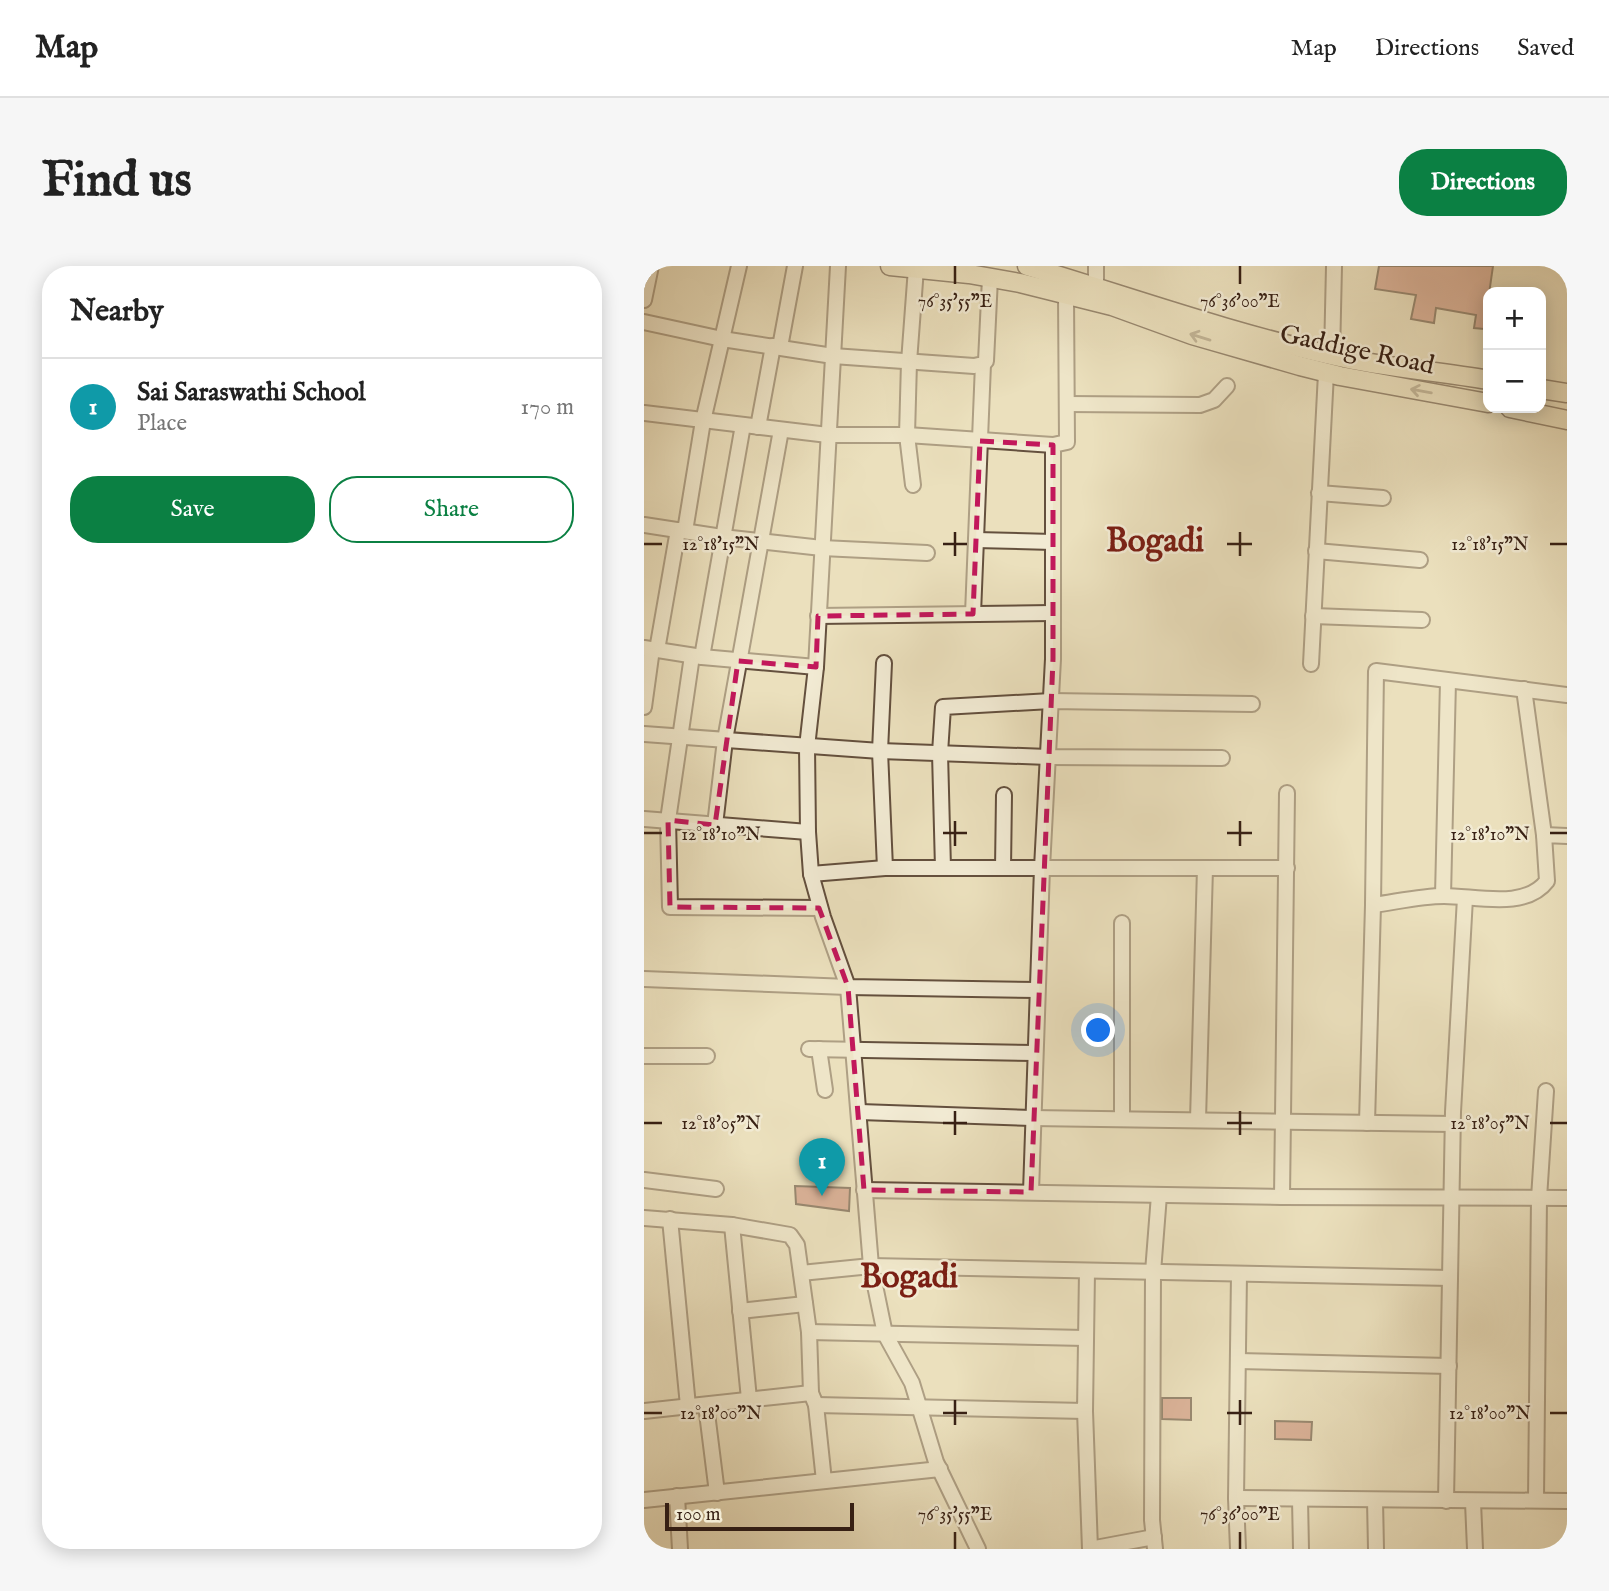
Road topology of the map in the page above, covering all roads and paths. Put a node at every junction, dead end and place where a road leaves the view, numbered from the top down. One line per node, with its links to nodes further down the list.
1 (652, 266): 13 (street)
2 (739, 266): 15 (street)
3 (795, 266): 16 (street)
4 (838, 266): 17 (street)
5 (890, 266): 9 (main road, Gaddige Road)
6 (1027, 266): 11 (main road, Gaddige Road)
7 (1096, 266): 11 (street)
8 (1334, 266): 20 (street)
9 (916, 268): 10 (main road, Gaddige Road); 18 (street)
10 (990, 278): 12 (main road, Gaddige Road); 19 (street)
11 (1096, 285): 20 (main road, Gaddige Road)
12 (1066, 296): 20 (main road, Gaddige Road, one-way to 12); 26 (street)
13 (644, 300)
14 (644, 322): 15 (street)
15 (722, 339): 16 (street); 30 (street)
16 (776, 346): 17 (street); 31 (street)
17 (833, 356): 18 (street); 33 (street)
18 (909, 362): 19 (street); 34 (street)
19 (983, 364): 35 (street)
20 (1329, 364): 21 (main road, Gaddige Road); 25 (main road, Gaddige Road, one-way to 20); 38 (street)
21 (1483, 379)
22 (1227, 386): 26 (street)
23 (1546, 390): 24 (main road)
24 (1567, 393)
25 (1483, 402)
26 (1067, 404): 36 (street)
27 (644, 413): 30 (street)
28 (1534, 413): 29 (main road)
29 (1567, 420)
30 (703, 421): 31 (street); 41 (street)
31 (750, 426): 32 (street); 42 (street)
32 (781, 430): 33 (street); 44 (street)
33 (828, 435): 34 (street); 46 (street)
34 (907, 435): 35 (street); 37 (street)
35 (980, 441): 36 (street); 43 (street)
36 (1053, 446): 45 (street)
37 (913, 485)
38 (1319, 493): 39 (street); 47 (street)
39 (1383, 498)
40 (644, 525): 41 (street)
41 (681, 531): 42 (street); 55 (street)
42 (722, 537): 44 (street); 56 (street)
43 (976, 540): 45 (street); 51 (street)
44 (762, 542): 46 (street); 57 (street)
45 (1053, 542): 50 (street)
46 (822, 548): 48 (street); 52 (street)
47 (1316, 551): 49 (street); 53 (street)
48 (927, 553)
49 (1420, 560)
50 (1052, 613): 51 (street); 64 (street)
51 (973, 614): 52 (street)
52 (818, 616): 60 (street)
53 (1313, 616): 54 (street); 59 (street)
54 (1422, 620)
55 (651, 649): 56 (street); 66 (street)
56 (697, 656): 57 (street); 68 (street)
57 (738, 661): 60 (street); 69 (street)
58 (884, 663): 71 (street)
59 (1311, 664)
60 (816, 667): 70 (street)
61 (1448, 681): 62 (street); 90 (street); 92 (street)
62 (1524, 689): 63 (street); 81 (street)
63 (1567, 695)
64 (1051, 701): 65 (street); 72 (street); 73 (street)
65 (1252, 704)
66 (644, 707)
67 (644, 734): 68 (street)
68 (680, 737): 69 (street); 78 (street)
69 (725, 740): 70 (street); 79 (street)
70 (807, 747): 71 (street); 80 (street)
71 (880, 751): 72 (street); 84 (street)
72 (940, 753): 73 (street); 85 (street)
73 (1048, 757): 74 (street); 87 (street)
74 (1222, 758)
75 (1287, 793): 88 (street)
76 (1004, 794): 86 (street)
77 (644, 819): 78 (street)
78 (668, 820): 79 (street); 93 (street)
79 (715, 825): 80 (street)
80 (808, 832): 89 (street)
81 (1544, 835): 82 (street); 91 (street)
82 (1567, 836)
83 (1205, 867): 87 (street); 88 (street); 107 (street)
84 (886, 868): 85 (street); 89 (street)
85 (943, 868): 86 (street)
86 (1003, 868): 87 (street)
87 (1042, 868): 97 (street)
88 (1287, 868): 108 (street)
89 (811, 874): 93 (street)
90 (1443, 896): 91 (street); 92 (street)
91 (1465, 898): 110 (street)
92 (1373, 905): 109 (street)
93 (820, 908): 96 (street)
94 (1122, 923): 106 (street)
95 (644, 979): 96 (street)
96 (848, 987): 97 (street); 98 (street)
97 (1037, 990): 99 (street)
98 (854, 1048): 99 (street); 102 (street); 104 (street)
99 (1035, 1053): 105 (street)
100 (644, 1056): 101 (street)
101 (707, 1056)
102 (825, 1090)
103 (1546, 1091): 119 (street)
104 (860, 1112): 105 (street); 113 (street)
105 (1032, 1118): 106 (street); 114 (street)
106 (1122, 1119): 107 (street)
107 (1198, 1120): 108 (street)
108 (1284, 1122): 109 (street); 116 (street)
109 (1367, 1123): 110 (street)
110 (1453, 1124): 118 (street)
111 (644, 1180): 112 (street)
112 (716, 1189)
113 (863, 1190): 114 (street); 123 (street)
114 (1031, 1192): 115 (street)
115 (1159, 1195): 116 (street); 125 (street)
116 (1282, 1197): 118 (street)
117 (1567, 1198): 119 (street)
118 (1451, 1199): 119 (street); 128 (street)
119 (1539, 1199): 151 (street)
120 (644, 1218): 121 (street)
121 (670, 1219): 122 (street); 139 (street)
122 (732, 1225): 126 (street); 130 (street)
123 (871, 1266): 124 (street); 126 (street); 132 (street)
124 (1087, 1271): 125 (street); 133 (street)
125 (1153, 1272): 127 (street); 155 (street)
126 (801, 1273): 129 (street)
127 (1239, 1274): 128 (street); 134 (street)
128 (1450, 1278): 135 (street)
129 (805, 1304): 130 (street); 131 (street)
130 (740, 1311): 136 (street)
131 (809, 1332): 132 (street); 137 (street)
132 (885, 1334): 133 (street); 140 (street)
133 (1085, 1338): 142 (street)
134 (1238, 1360): 135 (street); 147 (street)
135 (1449, 1366): 152 (street)
136 (749, 1399): 137 (street); 138 (street)
137 (813, 1399): 140 (street); 144 (street)
138 (706, 1405): 139 (street); 145 (street)
139 (688, 1406): 141 (street)
140 (921, 1408): 142 (street); 143 (street)
141 (644, 1411)
142 (1084, 1411): 158 (street)
143 (940, 1469): 144 (street); 157 (street)
144 (824, 1482): 145 (street)
145 (717, 1493): 146 (street)
146 (677, 1496): 149 (street); 156 (street)
147 (1236, 1498): 148 (street); 159 (street)
148 (1300, 1499): 150 (street); 160 (street)
149 (644, 1500)
150 (1375, 1500): 152 (street); 161 (street)
151 (1536, 1500): 153 (street); 154 (street)
152 (1447, 1501): 154 (street)
153 (1567, 1501)
154 (1473, 1502): 162 (street)
155 (1154, 1543): 158 (street)
156 (680, 1549)
157 (978, 1549)
158 (1090, 1549)
159 (1238, 1549)
160 (1301, 1549)
161 (1376, 1549)
162 (1475, 1549)

